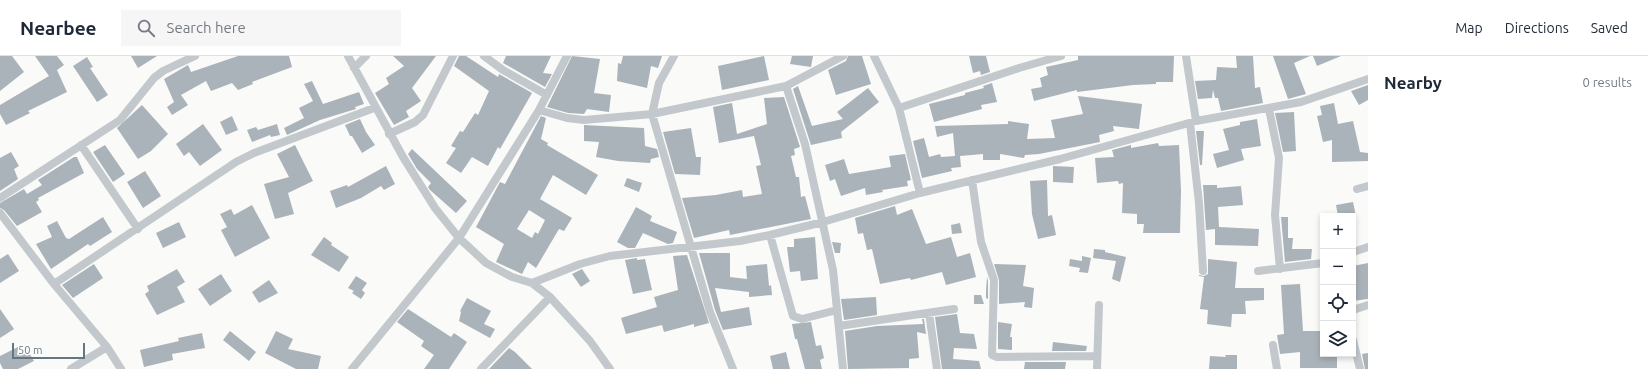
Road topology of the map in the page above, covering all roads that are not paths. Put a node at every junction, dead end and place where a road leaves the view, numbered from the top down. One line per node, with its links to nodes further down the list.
1 (195, 56): 23 (street)
2 (348, 56): 12 (street)
3 (366, 56): 12 (street)
4 (453, 56): 22 (street)
5 (484, 56): 15 (street)
6 (566, 56): 15 (street)
7 (674, 56): 20 (street)
8 (843, 56): 14 (street)
9 (874, 56): 17 (street)
10 (1061, 56): 17 (street)
11 (1186, 56): 21 (street)
12 (354, 68): 16 (street)
13 (1368, 79): 18 (street)
14 (786, 86): 20 (street); 30 (street)
15 (547, 95): 19 (street)
16 (374, 108): 22 (street); 31 (street)
17 (898, 108): 27 (street)
18 (1269, 109): 21 (street); 38 (street)
19 (539, 110): 20 (street); 33 (street)
20 (652, 114): 34 (street)
21 (1193, 122): 24 (street); 39 (street)
22 (389, 134): 33 (street)
23 (81, 145): 28 (street); 31 (street)
24 (972, 180): 27 (street); 54 (street)
25 (1368, 186): 26 (street)
26 (1357, 189)
27 (920, 193): 30 (street)
28 (0, 198)
29 (0, 213): 42 (street)
30 (823, 222): 32 (street); 48 (street)
31 (138, 229): 42 (street)
32 (770, 235): 34 (street); 48 (street)
33 (459, 238): 41 (street); 57 (street)
34 (692, 246): 41 (street); 60 (street)
35 (1368, 247): 36 (street)
36 (1356, 251)
37 (1320, 263): 38 (street)
38 (1280, 269): 40 (street)
39 (1202, 271)
40 (1258, 271)
41 (532, 283): 43 (street)
42 (54, 284): 52 (street)
43 (550, 297): 58 (street); 59 (street)
44 (1368, 305): 47 (street)
45 (1099, 306): 54 (street)
46 (954, 309): 49 (street)
47 (1356, 309)
48 (837, 310): 50 (street)
49 (929, 313): 50 (street); 62 (street)
50 (839, 326): 61 (street)
51 (1273, 345): 64 (street)
52 (107, 347): 55 (street); 56 (street)
53 (1356, 352): 65 (street)
54 (1097, 356): 63 (street)
55 (71, 369)
56 (121, 369)
57 (352, 369)
58 (481, 369)
59 (610, 369)
60 (733, 369)
61 (843, 369)
62 (937, 369)
63 (1097, 369)
64 (1277, 369)
65 (1360, 369)

